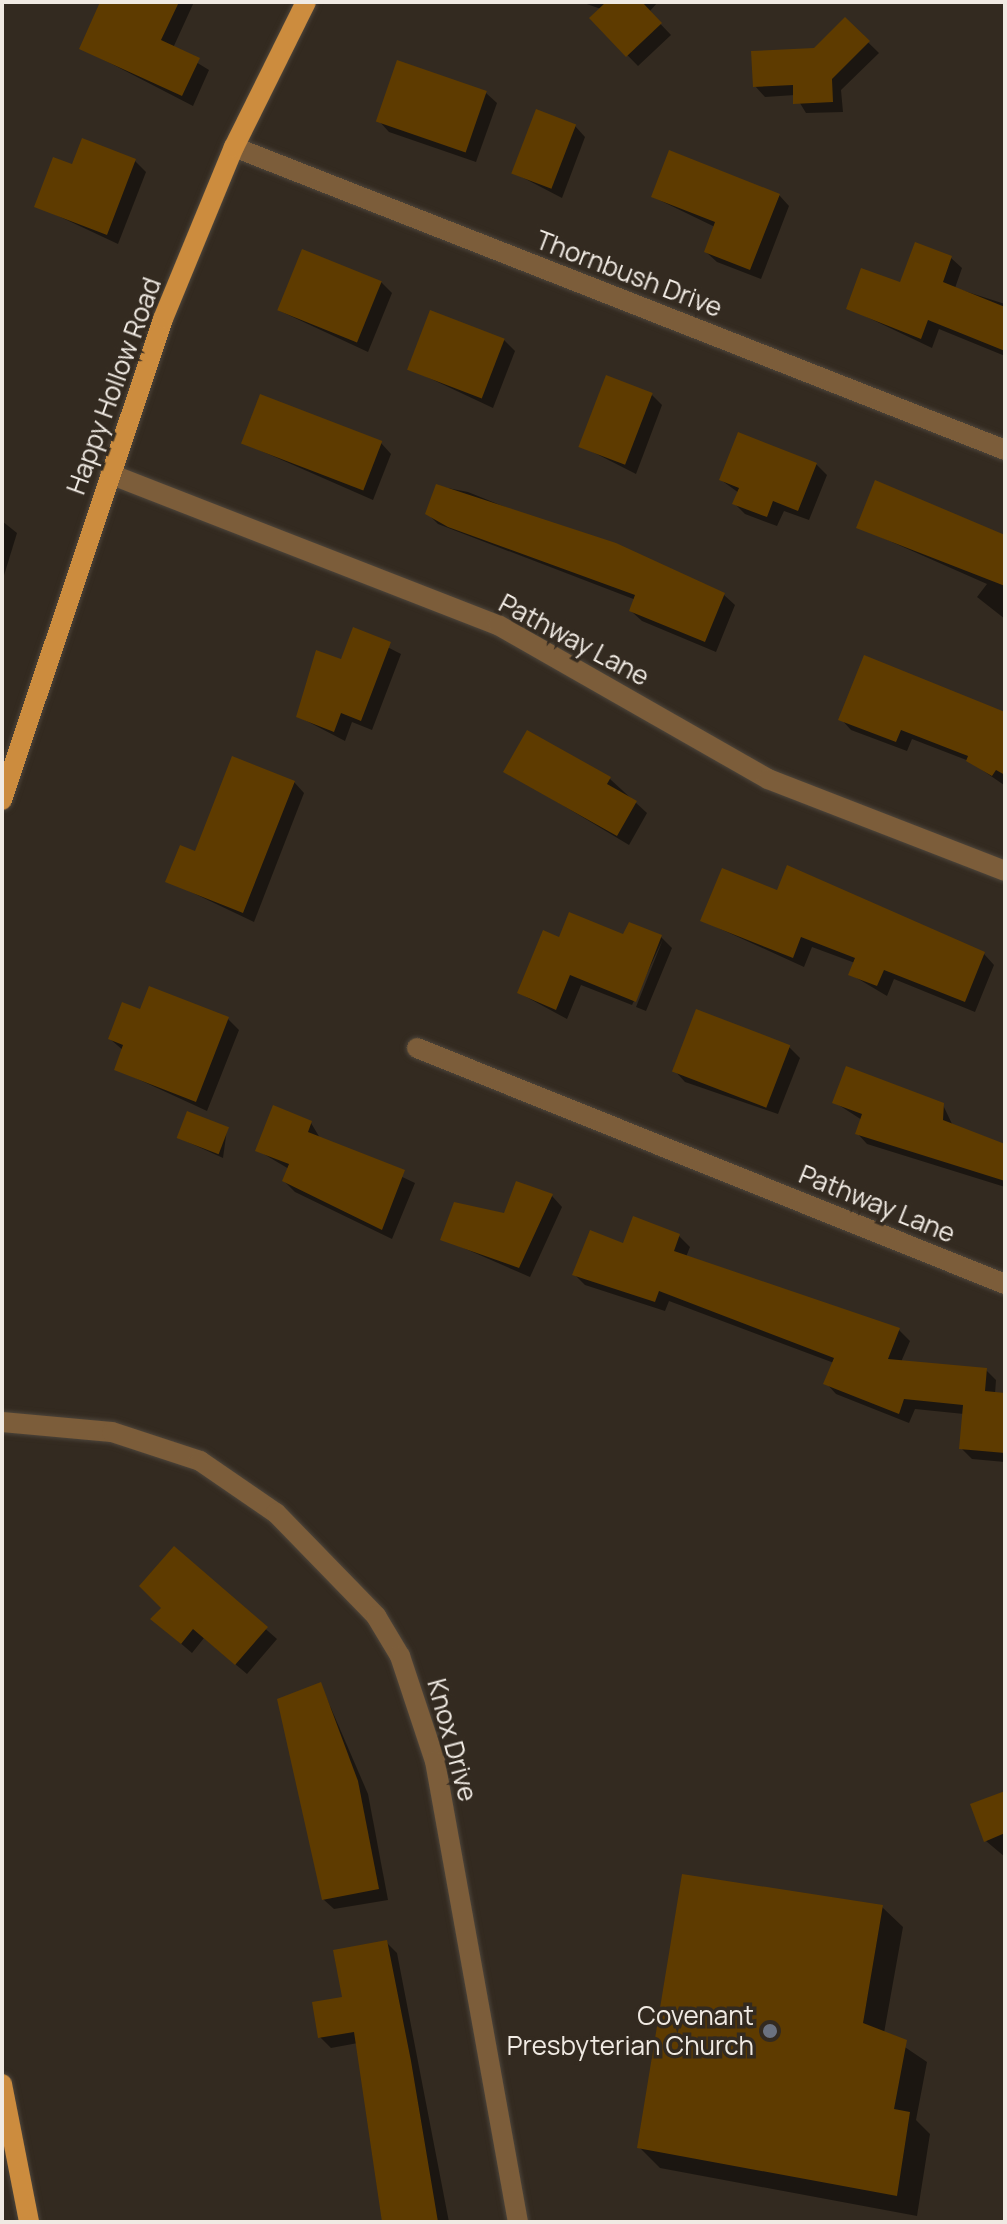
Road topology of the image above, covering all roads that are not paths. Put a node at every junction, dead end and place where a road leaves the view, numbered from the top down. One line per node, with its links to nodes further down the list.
1 (306, 2): 2 (main road, Happy Hollow Road)
2 (234, 147): 3 (street, Thornbush Drive); 4 (main road, Happy Hollow Road)
3 (1005, 450)
4 (110, 474): 5 (main road, Happy Hollow Road); 6 (street, Pathway Lane)
5 (2, 800)
6 (1005, 871)
7 (417, 1048): 8 (street, Pathway Lane)
8 (1005, 1284)
9 (2, 1422): 12 (street, Knox Drive)
10 (2, 2084): 11 (main road)
11 (29, 2222)
12 (518, 2222)

